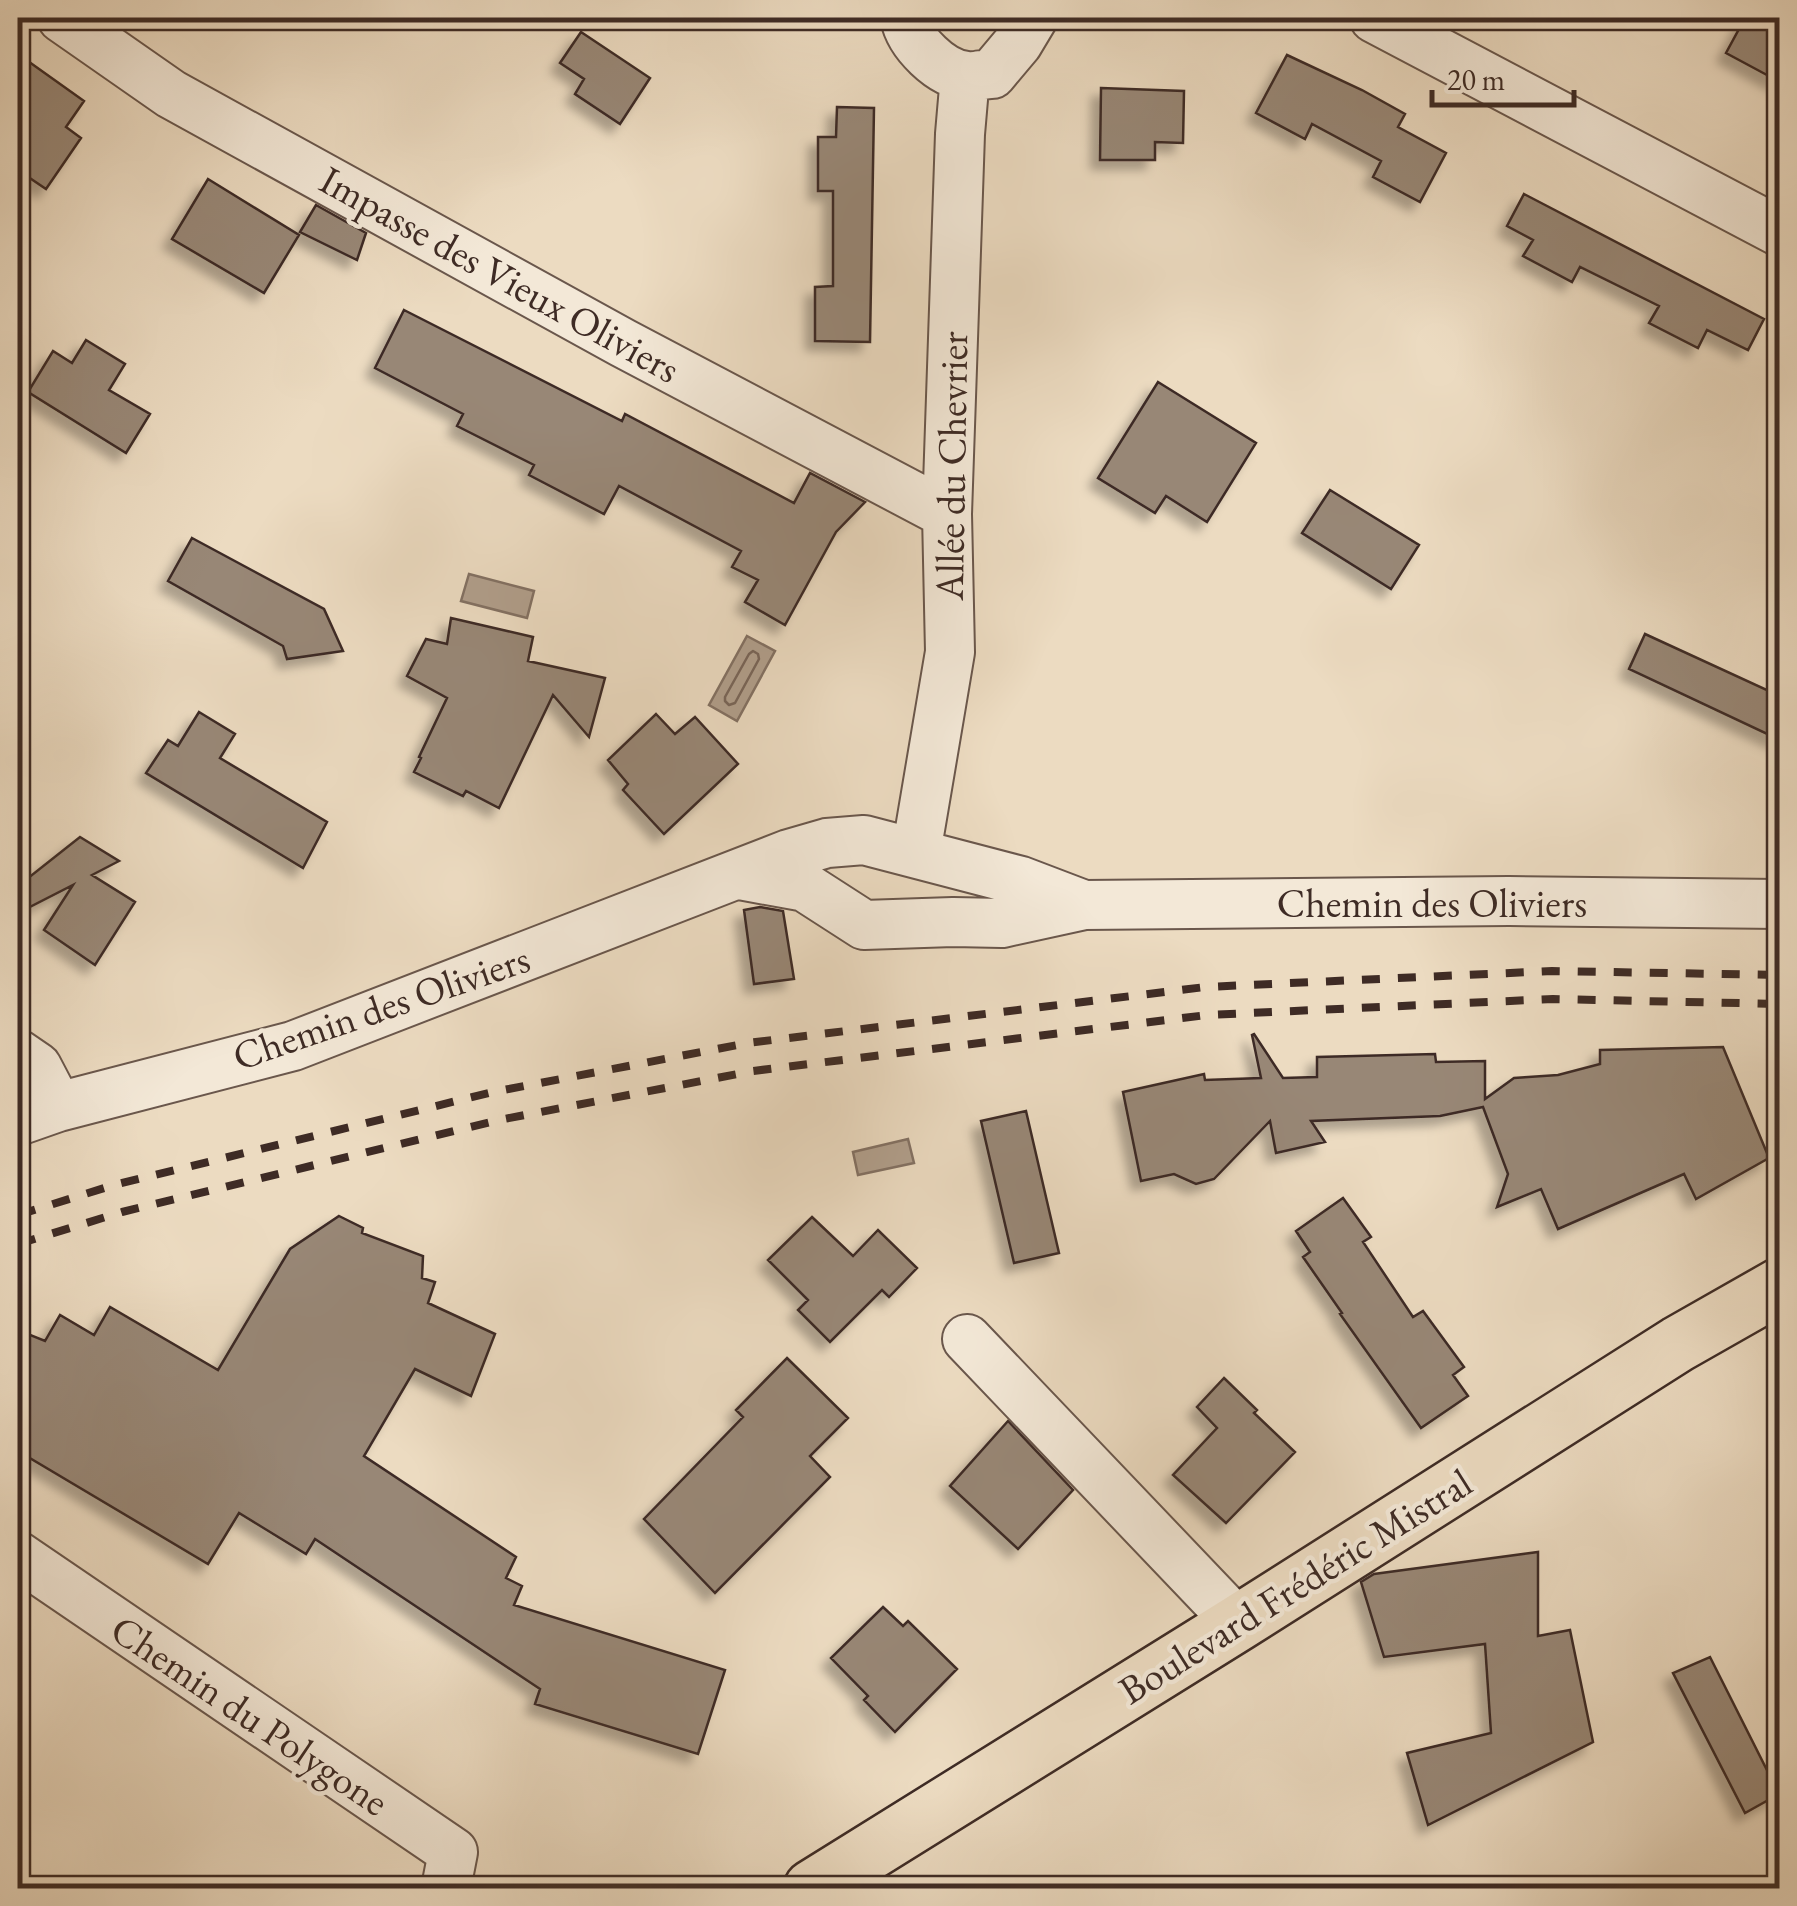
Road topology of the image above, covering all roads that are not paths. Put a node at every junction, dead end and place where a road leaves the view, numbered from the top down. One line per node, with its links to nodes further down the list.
1 (62, 18): 7 (street, Impasse des Vieux Oliviers)
2 (905, 18): 5 (street)
3 (1033, 18): 5 (street)
4 (1374, 18): 6 (street)
5 (964, 76): 7 (street, Allée du Chevrier)
6 (1780, 232)
7 (947, 514): 8 (street, Allée du Chevrier)
8 (916, 853): 9 (street, Chemin des Oliviers); 11 (street, Chemin des Oliviers)
9 (740, 875): 11 (street, Chemin des Oliviers); 13 (street, Chemin des Oliviers)
10 (1780, 904): 11 (street, Chemin des Oliviers)
11 (1084, 906)
12 (18, 1054): 13 (street)
13 (38, 1114)
14 (1780, 1286): 17 (main road, Boulevard Frédéric Mistral)
15 (966, 1338): 17 (street)
16 (18, 1556): 18 (street, Chemin du Polygone)
17 (1238, 1623): 19 (main road, Boulevard Frédéric Mistral)
18 (446, 1888)
19 (812, 1888)

